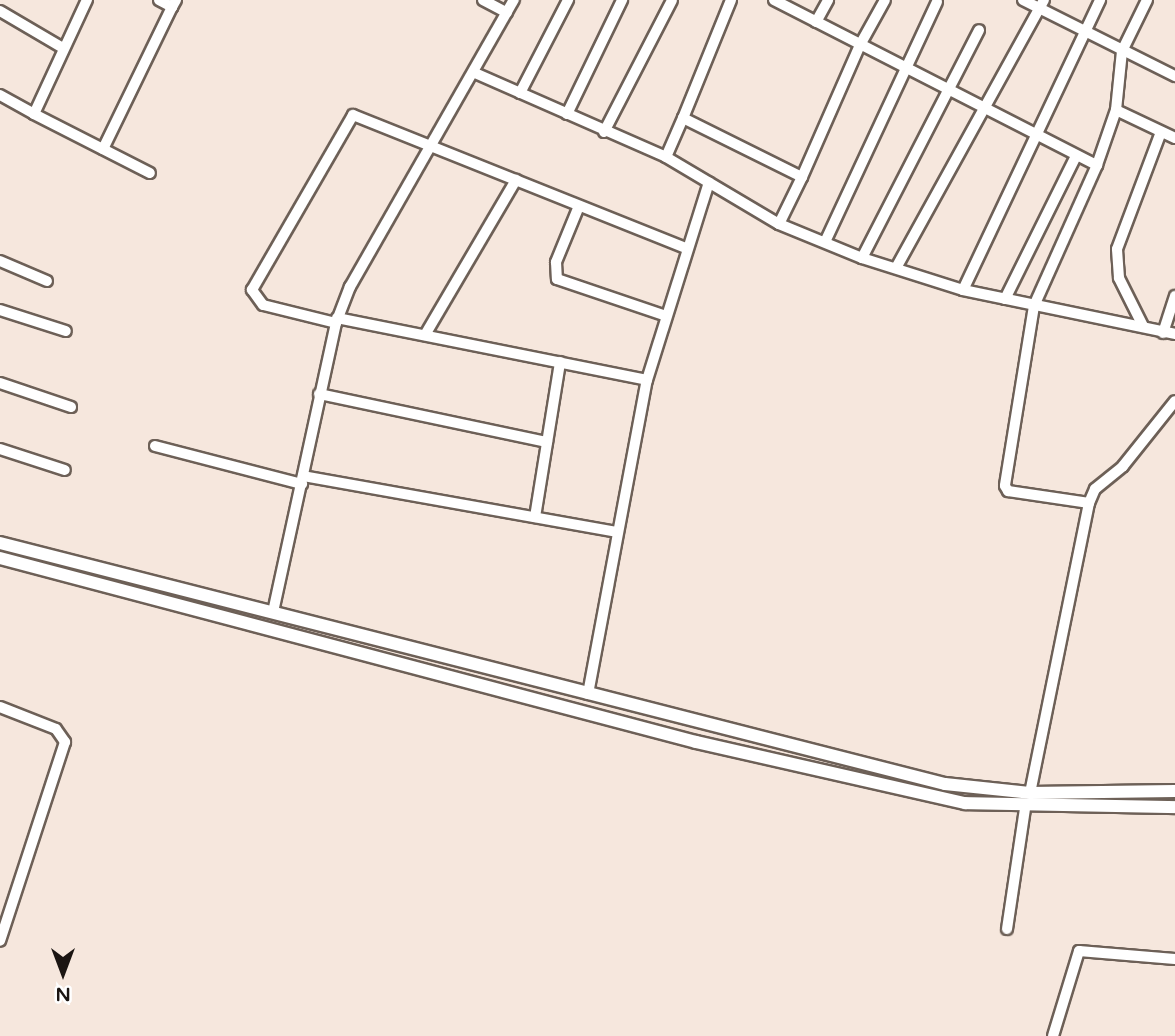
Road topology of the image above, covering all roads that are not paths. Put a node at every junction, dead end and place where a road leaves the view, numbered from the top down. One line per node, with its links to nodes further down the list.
1 (87, 0): 24 (street)
2 (159, 0): 16 (street)
3 (482, 0): 19 (street)
4 (513, 0): 19 (street)
5 (568, 0): 30 (street)
6 (622, 0): 35 (street)
7 (672, 0): 37 (street)
8 (731, 0): 36 (street)
9 (775, 0): 20 (street)
10 (828, 0): 20 (street)
11 (886, 0): 23 (street)
12 (1023, 0): 17 (street)
13 (1100, 0): 22 (street)
14 (1147, 0): 25 (street)
15 (937, 2): 26 (street)
16 (174, 4): 42 (street)
17 (1041, 4): 22 (street); 32 (street)
18 (0, 11): 24 (street)
19 (507, 13): 27 (street)
20 (816, 22): 23 (street)
21 (979, 30): 29 (street)
22 (1087, 31): 25 (street); 39 (street)
23 (860, 45): 26 (street); 47 (street)
24 (63, 48): 34 (street)
25 (1122, 51): 28 (street); 33 (street)
26 (904, 66): 29 (street); 52 (street)
27 (475, 73): 30 (street); 41 (street)
28 (1175, 76)
29 (946, 87): 32 (street); 54 (street)
30 (520, 93): 35 (street)
31 (0, 94): 34 (street)
32 (988, 107): 39 (street); 56 (street)
33 (1116, 110): 38 (street); 45 (street)
34 (34, 114): 42 (street)
35 (567, 114): 37 (street)
36 (683, 118): 44 (street); 47 (street)
37 (604, 132): 44 (street)
38 (1161, 132): 40 (street); 65 (street)
39 (1037, 135): 43 (street); 58 (street)
40 (1175, 138)
41 (433, 146): 48 (street); 64 (street); 64 (street)
42 (103, 149): 46 (street)
43 (1076, 156): 45 (street); 60 (street)
44 (666, 157): 49 (street)
45 (1097, 165): 61 (street)
46 (150, 173)
47 (802, 177): 51 (street)
48 (516, 180): 50 (street); 69 (street)
49 (709, 182): 51 (street); 53 (street)
50 (579, 206): 53 (street); 63 (street)
51 (779, 224): 52 (street)
52 (825, 242): 54 (street)
53 (687, 248): 63 (street)
54 (862, 258): 56 (street)
55 (0, 261): 57 (street)
56 (896, 268): 58 (street)
57 (47, 281)
58 (963, 290): 60 (street)
59 (1175, 296): 67 (street)
60 (1005, 299): 61 (street)
61 (1034, 306): 65 (street); 81 (street)
62 (0, 310): 66 (street)
63 (666, 316): 71 (street)
64 (337, 321): 69 (street); 73 (street)
65 (1143, 326): 67 (street)
66 (66, 331)
67 (1163, 332): 68 (street)
68 (1175, 334)
69 (425, 335): 70 (street)
70 (560, 362): 71 (street); 76 (street)
71 (647, 380): 83 (street)
72 (0, 383): 75 (street)
73 (319, 394): 76 (street); 80 (street)
74 (1175, 401): 81 (street)
75 (71, 407)
76 (547, 442): 82 (street)
77 (155, 446): 80 (street)
78 (0, 449): 79 (street)
79 (65, 470)
80 (302, 480): 82 (street); 86 (street)
81 (1089, 503): 90 (street)
82 (535, 517): 83 (street)
83 (617, 532): 87 (street)
84 (0, 543): 86 (street)
85 (0, 558): 92 (street)
86 (273, 612): 87 (street)
87 (588, 694): 90 (street)
88 (0, 707): 94 (street)
89 (1175, 791): 90 (street)
90 (1030, 793)
91 (1175, 807): 92 (street)
92 (1025, 808): 93 (street)
93 (1007, 929)
94 (0, 942)
95 (1175, 959): 96 (street)
96 (1053, 1036)

